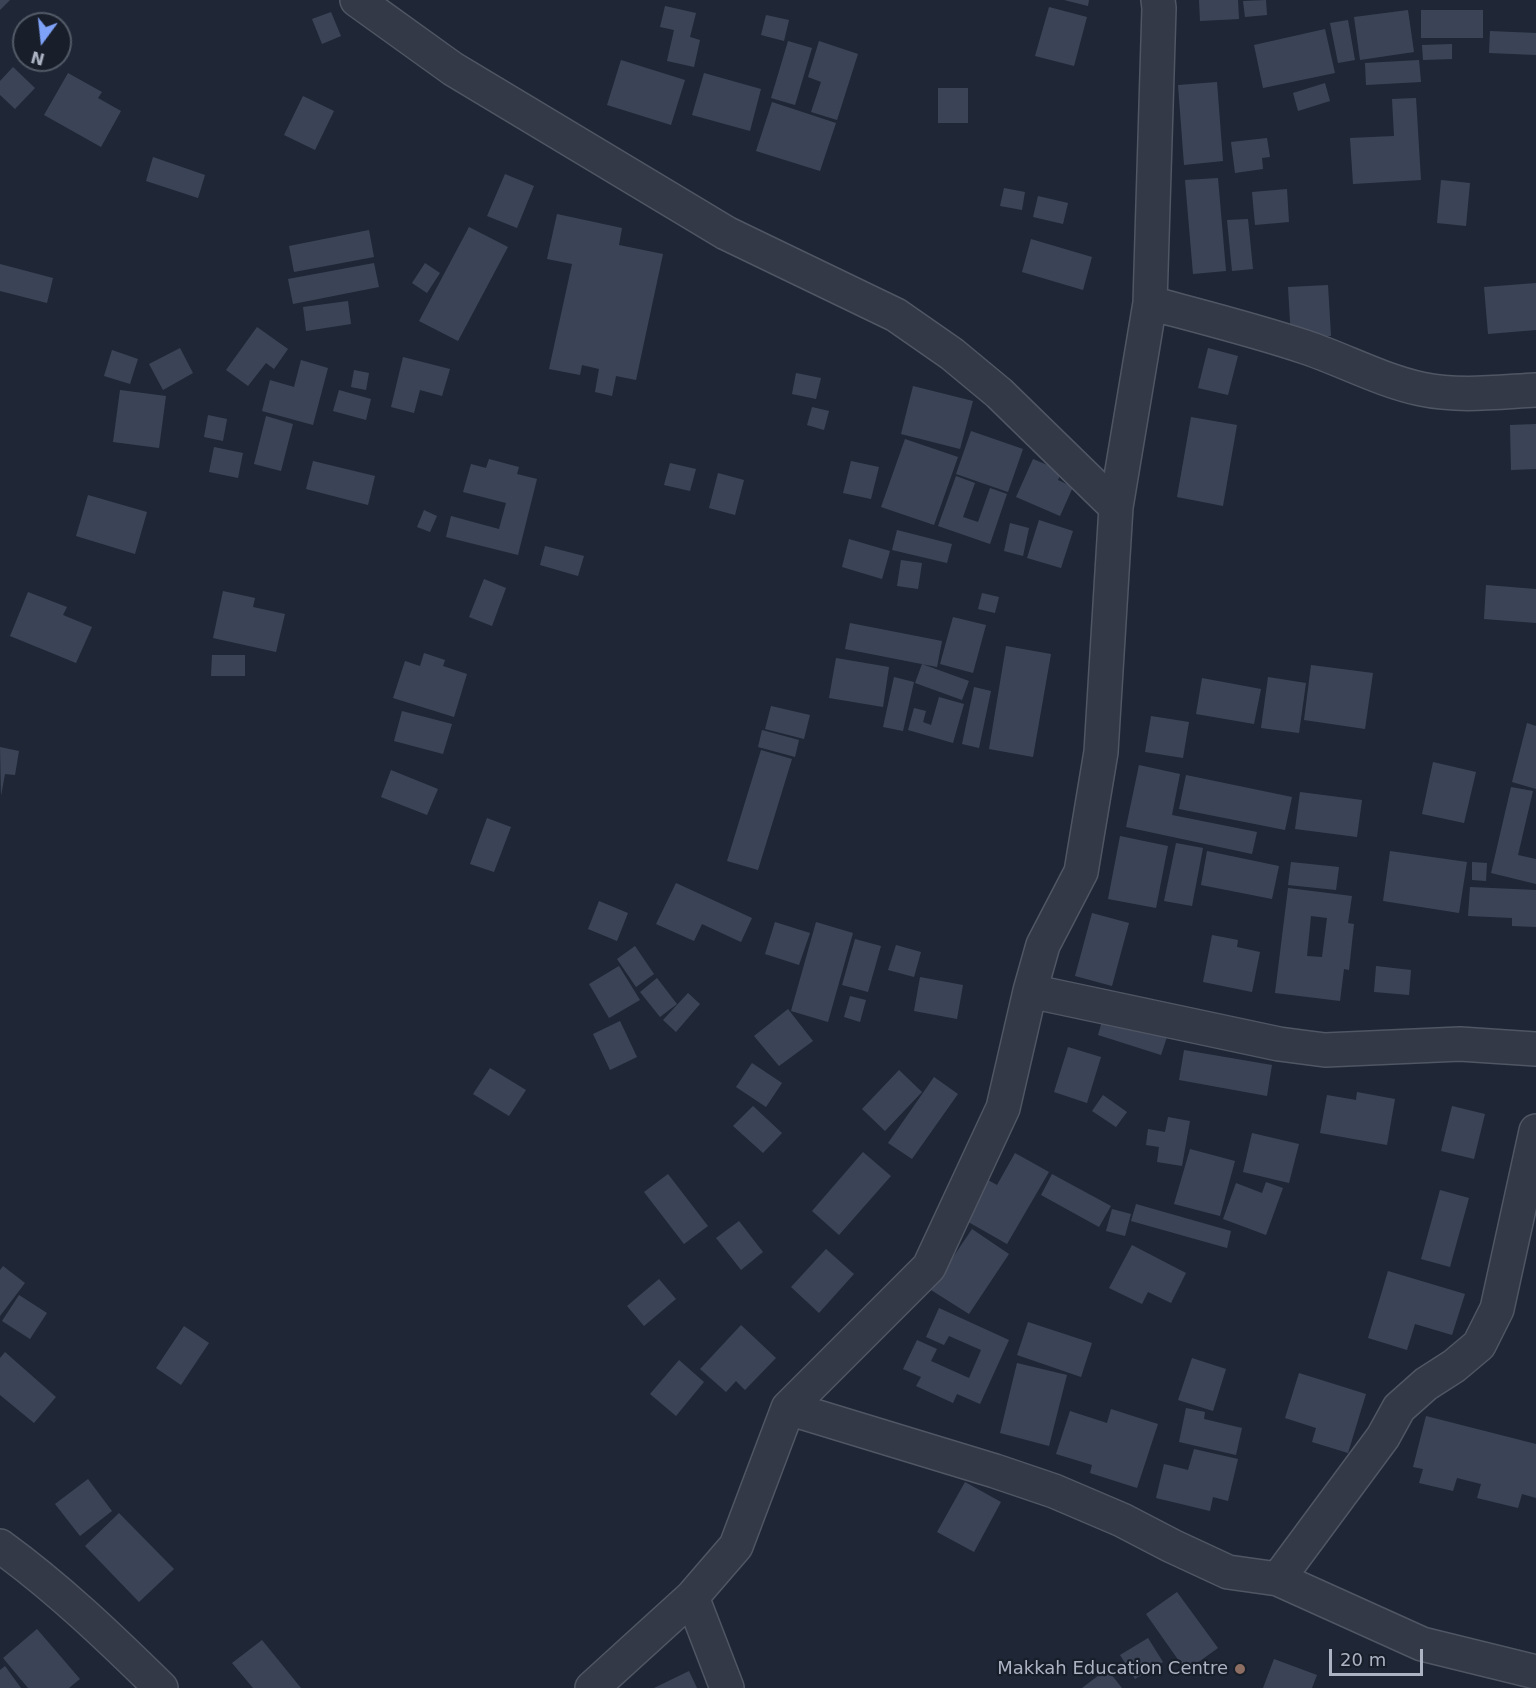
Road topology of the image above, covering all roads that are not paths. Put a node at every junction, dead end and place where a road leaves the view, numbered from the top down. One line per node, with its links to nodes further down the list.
1 (357, 0): 5 (street)
2 (1158, 0): 3 (street)
3 (1150, 303): 4 (street); 5 (street)
4 (1536, 390)
5 (1116, 507): 6 (street)
6 (1030, 991): 7 (street); 9 (street)
7 (1536, 1049)
8 (1536, 1131): 11 (street)
9 (788, 1408): 11 (street); 12 (street)
10 (0, 1546): 14 (street)
11 (1278, 1579): 13 (street)
12 (692, 1597): 15 (street); 16 (street)
13 (1536, 1672)
14 (161, 1688)
15 (592, 1688)
16 (727, 1688)

